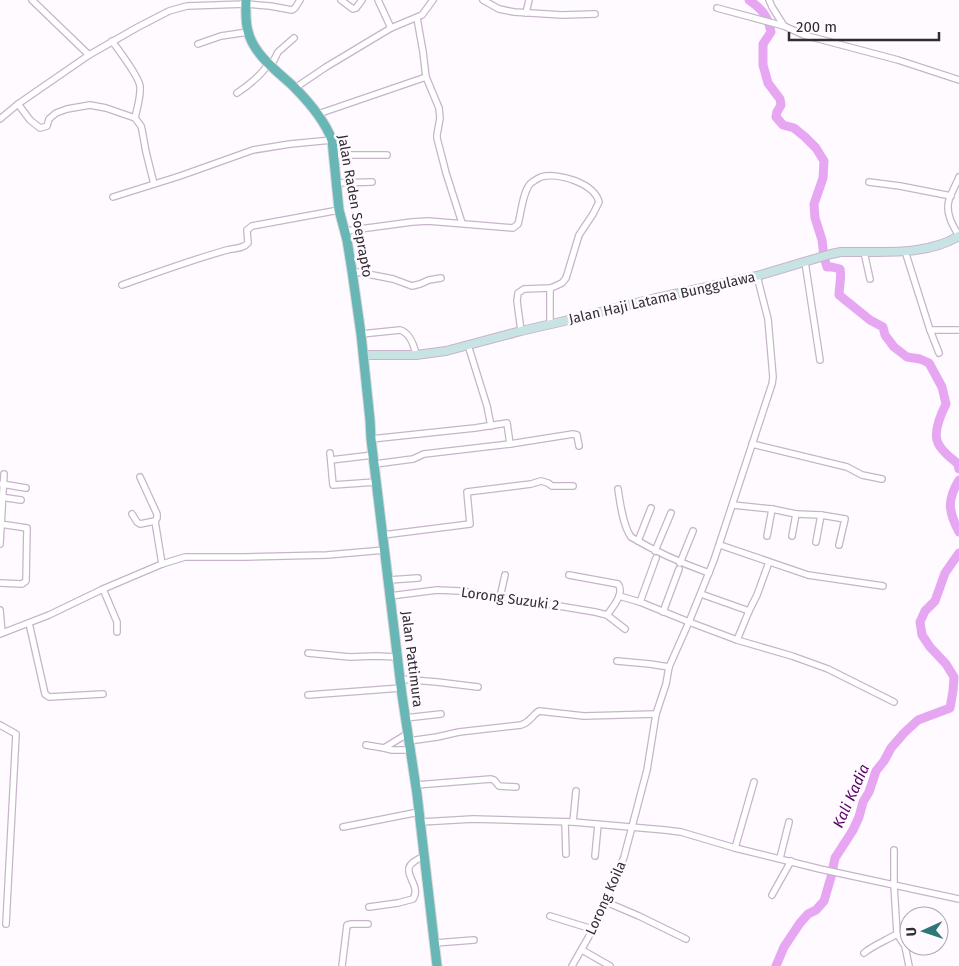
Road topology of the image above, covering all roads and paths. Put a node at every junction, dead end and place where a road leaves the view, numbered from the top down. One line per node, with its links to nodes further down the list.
1 (32, 0): 21 (street)
2 (300, 0): 10 (street)
3 (341, 0): 4 (street)
4 (362, 0)
5 (378, 0): 16 (street)
6 (433, 0): 14 (street)
7 (483, 0): 12 (street)
8 (529, 0): 12 (street)
9 (769, 0): 15 (street)
10 (246, 2): 17 (highway, Jalan Raden Soeprapto); 19 (street)
11 (716, 8): 15 (street)
12 (526, 13): 13 (street)
13 (595, 14)
14 (417, 18): 16 (street); 23 (street)
15 (784, 26): 24 (street)
16 (391, 28): 25 (street)
17 (248, 32): 20 (street); 22 (highway, Jalan Raden Soeprapto)
18 (294, 38): 22 (street)
19 (112, 41): 21 (street); 29 (street)
20 (198, 44)
21 (89, 55): 27 (street)
22 (270, 64): 25 (highway, Jalan Raden Soeprapto); 26 (street)
23 (426, 77): 28 (street); 43 (street)
24 (959, 80)
25 (295, 88): 28 (highway, Jalan Raden Soeprapto)
26 (237, 93)
27 (18, 104): 29 (street); 30 (street)
28 (318, 114): 31 (highway, Jalan Raden Soeprapto)
29 (135, 118): 38 (street)
30 (0, 119)
31 (332, 140): 32 (highway, Jalan Raden Soeprapto); 38 (street)
32 (333, 155): 33 (street); 37 (highway, Jalan Raden Soeprapto)
33 (388, 155)
34 (959, 177): 39 (street)
35 (372, 182): 37 (street)
36 (869, 182): 40 (street)
37 (336, 183): 42 (highway, Jalan Raden Soeprapto)
38 (154, 184): 41 (street)
39 (957, 188): 40 (street)
40 (951, 196): 45 (street)
41 (113, 197)
42 (339, 210): 44 (highway, Jalan Raden Soeprapto); 53 (street)
43 (462, 224): 44 (street); 54 (street)
44 (345, 231): 49 (highway, Jalan Raden Soeprapto)
45 (959, 236): 47 (main road, Jalan Haji Latama Bunggulawa)
46 (864, 252): 47 (main road, Jalan Haji Latama Bunggulawa); 48 (main road, Jalan Haji Latama Bunggulawa); 52 (street)
47 (905, 252): 57 (street)
48 (805, 262): 50 (main road, Jalan Haji Latama Bunggulawa); 64 (street)
49 (352, 271): 51 (street); 59 (highway, Jalan Raden Soeprapto)
50 (757, 276): 55 (main road, Jalan Haji Latama Bunggulawa); 68 (street, Lorong Koila)
51 (441, 278)
52 (870, 279)
53 (122, 285)
54 (550, 288): 55 (street); 56 (street)
55 (550, 325): 56 (main road, Jalan Haji Latama Bunggulawa)
56 (520, 330): 60 (main road, Jalan Haji Latama Bunggulawa)
57 (930, 330): 58 (street); 61 (street)
58 (959, 330)
59 (361, 334): 62 (highway, Jalan Raden Soeprapto); 63 (street)
60 (468, 345): 63 (main road, Jalan Haji Latama Bunggulawa); 65 (street)
61 (940, 353)
62 (363, 355): 63 (main road, Jalan Haji Latama Bunggulawa); 66 (highway, Jalan Pattimura)
63 (416, 355)
64 (820, 360)
65 (491, 426): 66 (street); 67 (street)
66 (371, 440): 70 (highway, Jalan Pattimura)
67 (510, 444): 69 (street); 70 (street)
68 (752, 444): 73 (street); 81 (street, Lorong Koila)
69 (579, 446)
70 (374, 459): 74 (highway, Jalan Pattimura); 74 (street)
71 (4, 474): 75 (street)
72 (140, 477): 88 (street)
73 (882, 479)
74 (376, 482): 91 (highway, Jalan Pattimura)
75 (2, 484): 77 (street); 79 (street)
76 (573, 486): 91 (street)
77 (26, 488)
78 (618, 489): 94 (street)
79 (2, 498): 80 (street); 89 (street)
80 (21, 500)
81 (732, 505): 83 (street); 97 (street, Lorong Koila)
82 (650, 508): 94 (street)
83 (772, 510): 86 (street); 92 (street)
84 (671, 513): 100 (street)
85 (132, 514): 88 (street)
86 (796, 514): 87 (street); 93 (street)
87 (820, 516): 95 (street); 98 (street)
88 (155, 521): 103 (street)
89 (1, 524): 96 (street); 110 (street)
90 (693, 531): 104 (street)
91 (382, 535): 99 (highway, Jalan Pattimura)
92 (767, 536)
93 (792, 536)
94 (638, 541): 100 (street)
95 (816, 542)
96 (0, 544)
97 (720, 545): 102 (street); 105 (street, Lorong Koila)
98 (839, 545)
99 (385, 550): 103 (street); 109 (highway, Jalan Pattimura)
100 (655, 551): 104 (street)
101 (656, 558): 117 (street)
102 (769, 562): 111 (street); 119 (street)
103 (162, 564): 112 (street)
104 (680, 566): 105 (street); 120 (street)
105 (709, 573): 113 (street, Lorong Koila)
106 (505, 575): 116 (street)
107 (569, 575): 115 (street)
108 (418, 578): 109 (street)
109 (389, 580): 114 (highway, Jalan Pattimura)
110 (0, 583)
111 (883, 586)
112 (103, 589): 123 (street); 125 (street)
113 (701, 594): 119 (street); 122 (street, Lorong Koila)
114 (390, 596): 116 (street, Lorong Suzuki 2); 129 (highway, Jalan Pattimura)
115 (620, 596): 117 (street); 121 (street)
116 (500, 597): 121 (street, Lorong Suzuki 2)
117 (640, 602): 120 (street)
118 (0, 610): 126 (street)
119 (749, 611): 127 (street)
120 (663, 612): 122 (street)
121 (608, 616): 124 (street, Lorong Suzuki 2)
122 (689, 622): 127 (street); 131 (street, Lorong Koila)
123 (29, 623): 126 (street); 134 (street)
124 (625, 629)
125 (117, 632)
126 (1, 634)
127 (738, 640): 136 (street)
128 (308, 653): 129 (street)
129 (397, 657): 132 (highway, Jalan Pattimura)
130 (617, 662): 131 (street)
131 (669, 667): 138 (street, Lorong Koila)
132 (400, 683): 133 (street); 135 (street); 139 (highway, Jalan Pattimura)
133 (478, 687)
134 (103, 694)
135 (308, 695)
136 (894, 702)
137 (441, 714): 139 (street)
138 (656, 714): 141 (street); 154 (street, Lorong Koila)
139 (405, 718): 141 (highway, Jalan Pattimura)
140 (0, 725): 169 (street)
141 (409, 742): 143 (street); 143 (street); 145 (highway, Jalan Pattimura)
142 (366, 746): 143 (street)
143 (384, 748)
144 (754, 782): 156 (street)
145 (416, 785): 146 (street); 148 (highway, Jalan Pattimura)
146 (516, 788)
147 (576, 791): 150 (street)
148 (419, 812): 149 (highway, Jalan Pattimura); 155 (street)
149 (421, 822): 152 (street); 159 (highway, Jalan Pattimura)
150 (573, 822): 152 (street); 153 (street)
151 (790, 822): 161 (street)
152 (565, 823): 158 (street)
153 (598, 825): 154 (street); 160 (street)
154 (632, 826): 156 (street); 166 (street, Lorong Koila)
155 (343, 827)
156 (735, 848): 161 (street)
157 (894, 850): 163 (street)
158 (566, 854)
159 (425, 856): 167 (street); 175 (highway, Jalan Pattimura)
160 (595, 856)
161 (780, 858): 162 (street)
162 (791, 861): 163 (street); 164 (street)
163 (894, 884): 165 (street); 172 (street)
164 (772, 895)
165 (959, 899)
166 (606, 902): 171 (street, Lorong Koila); 173 (street)
167 (369, 907)
168 (550, 916): 171 (street)
169 (6, 924)
170 (368, 924): 178 (street)
171 (592, 929): 176 (street, Lorong Koila)
172 (896, 934): 177 (street); 182 (street)
173 (686, 939)
174 (474, 940): 175 (street)
175 (435, 943): 179 (highway, Jalan Pattimura)
176 (582, 950): 180 (street, Lorong Koila); 181 (street)
177 (864, 953)
178 (342, 966)
179 (437, 966)
180 (572, 966)
181 (610, 966)
182 (909, 966)

